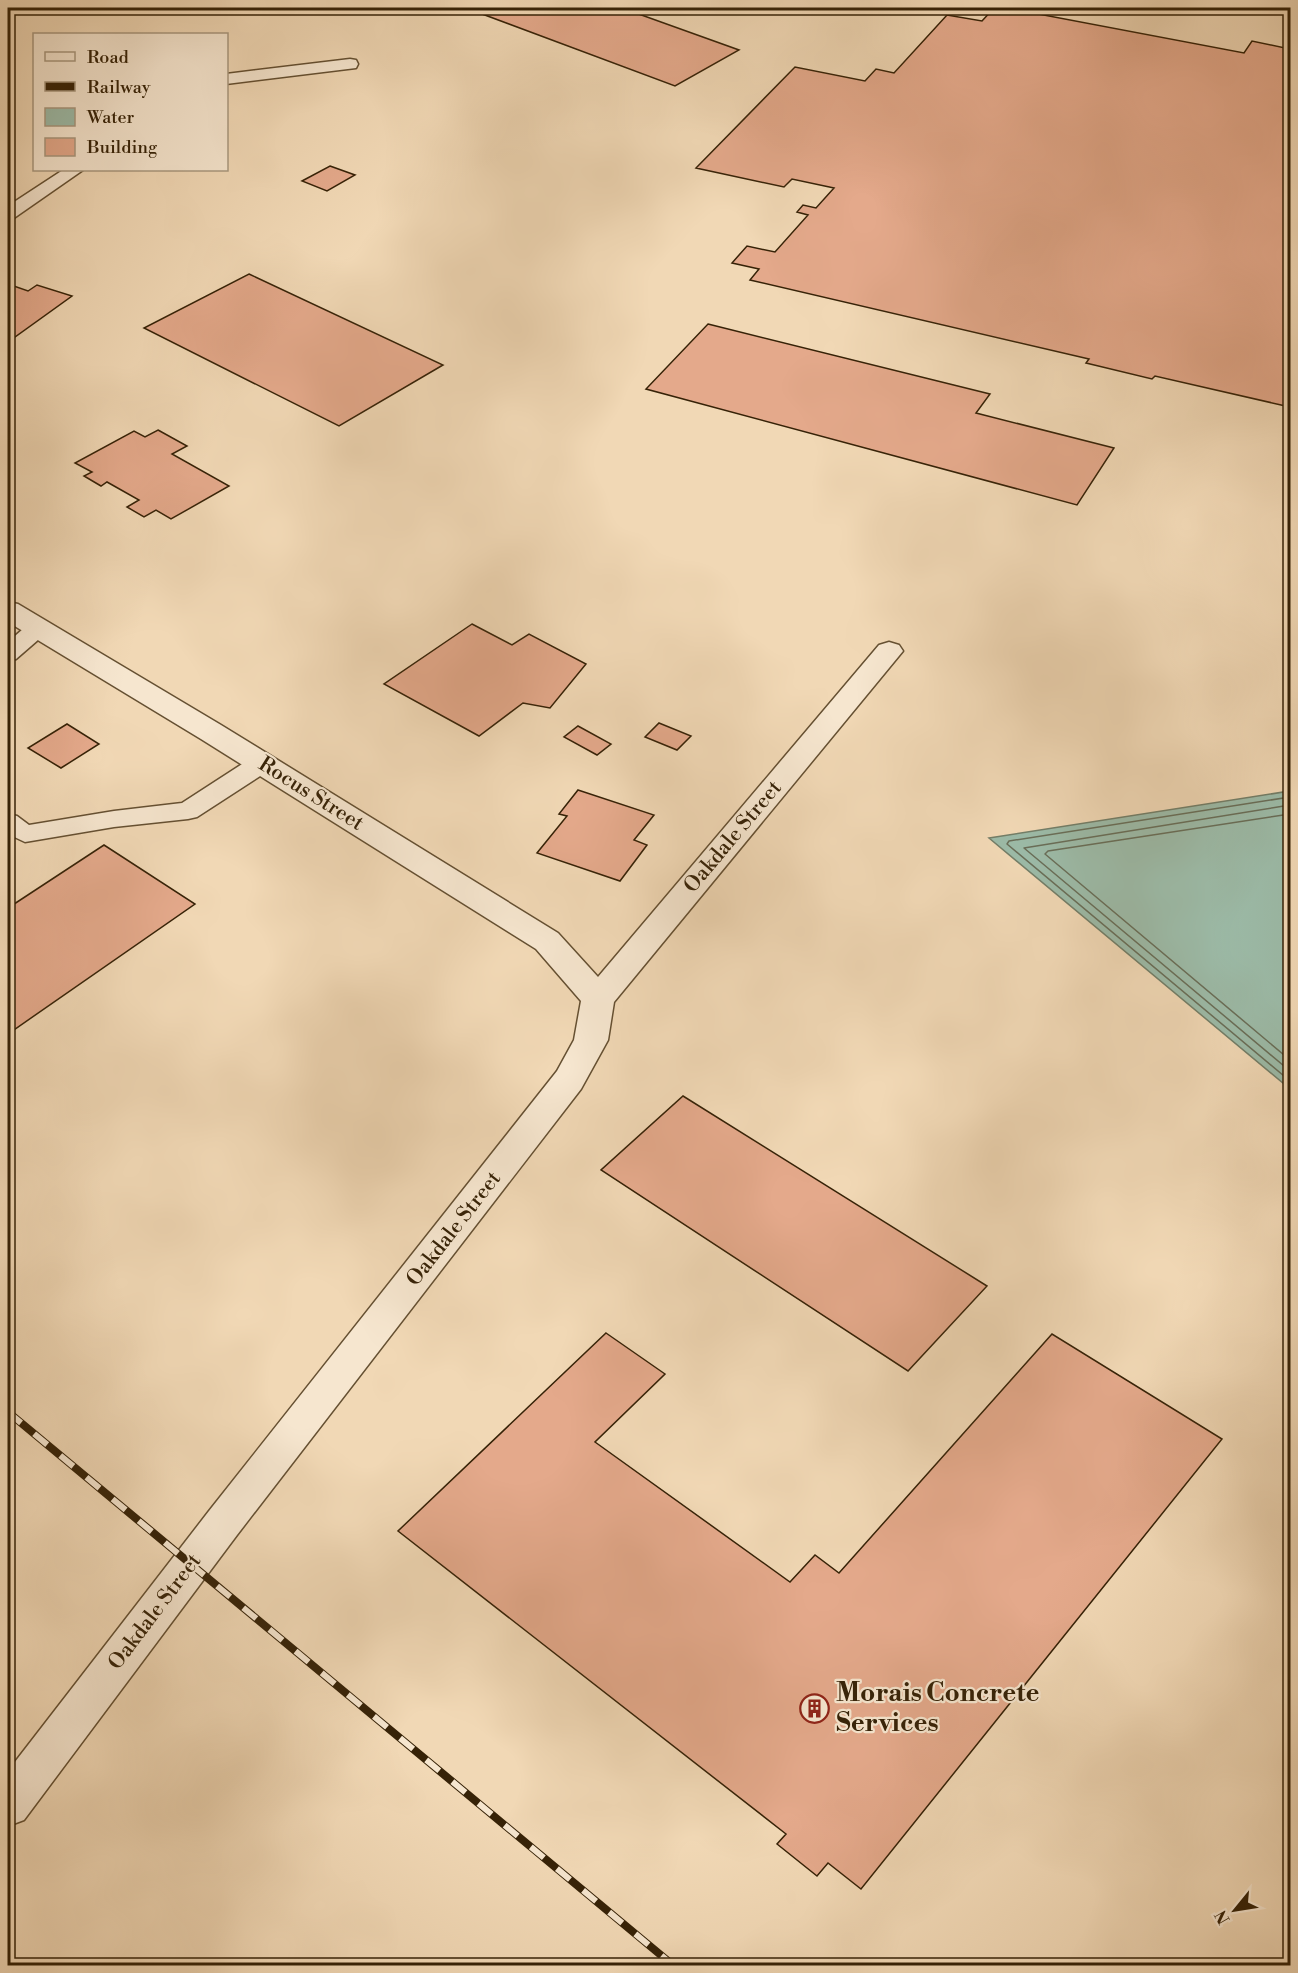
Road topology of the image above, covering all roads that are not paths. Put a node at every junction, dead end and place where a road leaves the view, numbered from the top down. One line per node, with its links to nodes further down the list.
1 (350, 64): 2 (lane)
2 (228, 79)
3 (72, 171): 4 (lane)
4 (8, 214)
5 (8, 610): 6 (street, Rocus Street)
6 (38, 628): 8 (lane); 9 (street, Rocus Street)
7 (889, 651): 11 (street, Oakdale Street)
8 (8, 654)
9 (262, 763): 10 (lane); 11 (street, Rocus Street)
10 (8, 822)
11 (598, 999): 12 (street, Oakdale Street)
12 (8, 1805)

